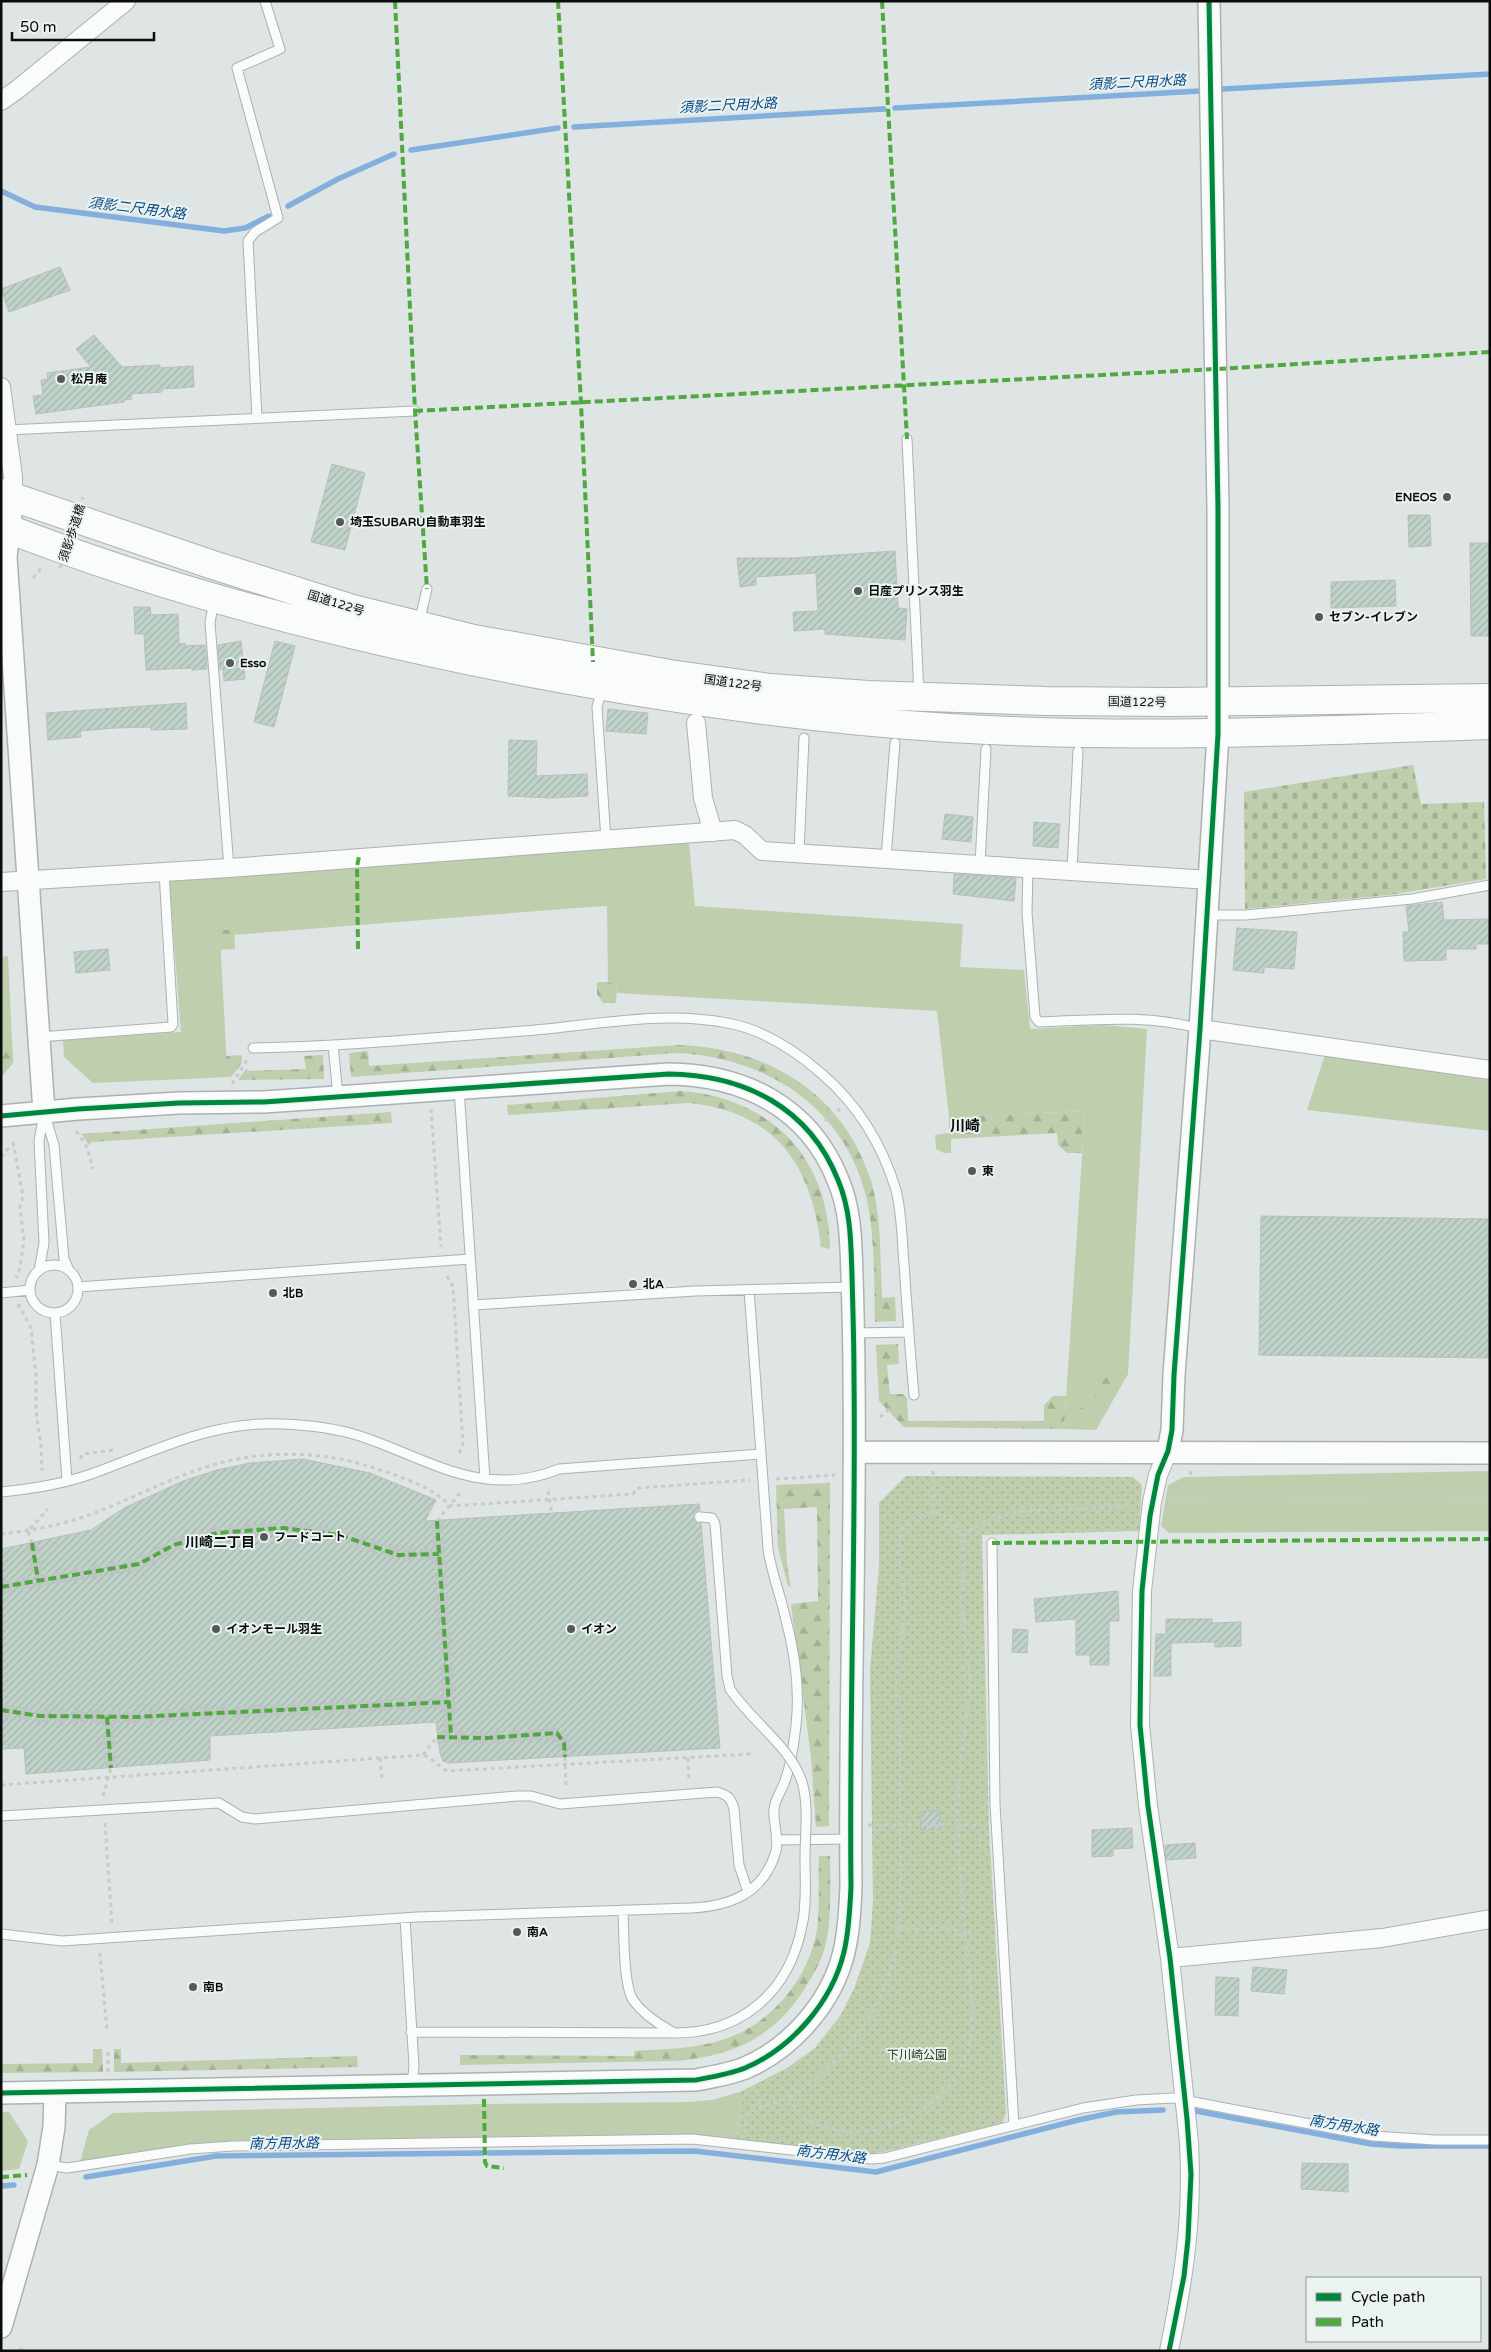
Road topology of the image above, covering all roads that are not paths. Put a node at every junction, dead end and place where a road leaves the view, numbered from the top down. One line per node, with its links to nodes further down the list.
1 (126, 1): 4 (street)
2 (265, 1): 7 (lane)
3 (1209, 1): 18 (street)
4 (1, 101)
5 (1, 388): 8 (street)
6 (415, 411): 7 (lane)
7 (257, 418): 8 (lane)
8 (7, 430): 10 (street)
9 (907, 439): 16 (lane)
10 (7, 495): 11 (street); 14 (highway, 国道122号)
11 (5, 527): 13 (highway, 国道122号); 35 (street)
12 (427, 589): 14 (lane)
13 (215, 598): 15 (highway, 国道122号); 32 (lane)
14 (418, 626): 16 (highway, 国道122号)
15 (602, 686): 21 (highway, 国道122号); 27 (lane)
16 (919, 697): 18 (highway, 国道122号)
17 (1490, 698): 18 (highway, 国道122号)
18 (1218, 702): 21 (street)
19 (696, 723): 26 (street)
20 (1490, 725): 21 (highway, 国道122号)
21 (1218, 734): 36 (street)
22 (804, 738): 28 (lane)
23 (895, 743): 29 (lane)
24 (986, 749): 30 (lane)
25 (1078, 751): 33 (lane)
26 (713, 832): 27 (street); 28 (street)
27 (606, 840): 32 (street)
28 (799, 853): 29 (street)
29 (886, 858): 30 (street)
30 (980, 864): 31 (street)
31 (1028, 867): 33 (street); 40 (lane)
32 (229, 868): 34 (street)
33 (1072, 870): 36 (street)
34 (164, 872): 35 (street); 41 (lane)
35 (28, 880): 37 (street); 41 (street)
36 (1210, 880): 39 (street)
37 (1, 882)
38 (1490, 885): 39 (lane)
39 (1207, 915): 40 (street)
40 (1200, 1029): 44 (street); 62 (street)
41 (39, 1037): 47 (street)
42 (332, 1045): 43 (lane); 46 (lane); 59 (lane)
43 (253, 1048)
44 (1490, 1070)
45 (459, 1088): 46 (street); 49 (lane); 53 (street)
46 (338, 1096): 47 (street)
47 (44, 1112): 48 (street); 50 (lane); 51 (lane)
48 (1, 1116)
49 (470, 1259): 52 (lane); 57 (lane)
50 (69, 1270): 51 (lane); 52 (lane)
51 (39, 1271): 54 (lane)
52 (78, 1287): 58 (lane)
53 (853, 1287): 55 (lane); 60 (street)
54 (30, 1290): 56 (lane); 58 (lane)
55 (749, 1290): 57 (lane); 65 (lane)
56 (1, 1293)
57 (473, 1305): 66 (lane)
58 (55, 1313): 67 (lane)
59 (909, 1332): 60 (lane); 61 (lane)
60 (854, 1333): 63 (street)
61 (914, 1395)
62 (1168, 1451): 63 (street); 64 (street); 79 (street)
63 (854, 1452): 72 (street)
64 (1490, 1453)
65 (761, 1454): 66 (lane); 73 (lane)
66 (485, 1479): 67 (lane)
67 (67, 1481): 68 (lane)
68 (1, 1492)
69 (700, 1517): 81 (lane, bridge)
70 (992, 1543): 86 (lane)
71 (1, 1816): 74 (lane)
72 (858, 1832): 73 (lane); 82 (street)
73 (776, 1840): 74 (lane)
74 (748, 1892): 75 (lane)
75 (623, 1910): 76 (lane); 81 (lane)
76 (405, 1918): 78 (lane); 80 (lane)
77 (1490, 1919): 79 (street)
78 (1, 1934)
79 (1170, 1958): 85 (street)
80 (411, 2032): 81 (lane); 82 (lane)
81 (675, 2033)
82 (412, 2086): 84 (street)
83 (1, 2093): 84 (street)
84 (55, 2094): 88 (street)
85 (1185, 2100): 86 (lane); 87 (lane); 90 (street)
86 (1014, 2125): 88 (lane)
87 (1490, 2140)
88 (48, 2166): 89 (street)
89 (1, 2327)
90 (1169, 2351)

